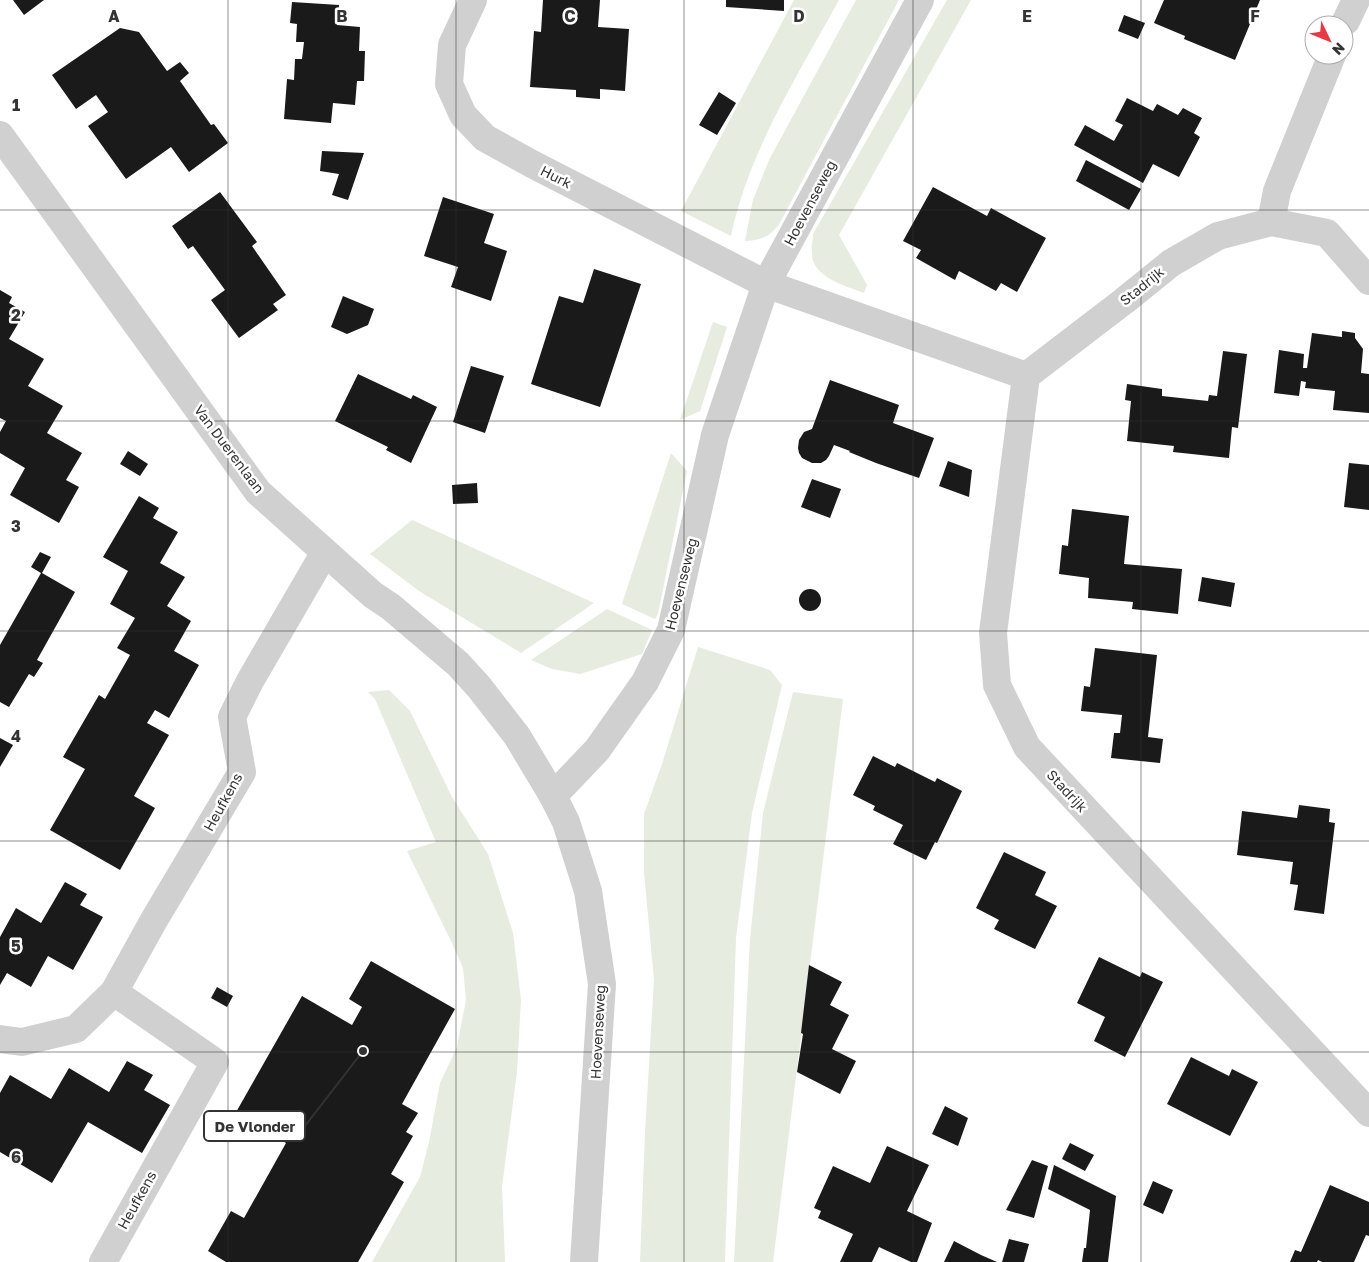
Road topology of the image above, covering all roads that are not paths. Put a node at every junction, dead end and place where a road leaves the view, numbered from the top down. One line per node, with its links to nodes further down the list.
1 (473, 0): 7 (street, Hurk)
2 (920, 0): 7 (street, Hoevenseweg)
3 (1328, 65): 5 (street)
4 (0, 135): 9 (street, Van Duerenlaan)
5 (1271, 222): 6 (street, Stadrijk); 8 (street, Stadrijk)
6 (1369, 281)
7 (766, 284): 8 (street); 10 (street, Hoevenseweg)
8 (1026, 376): 13 (street, Stadrijk)
9 (325, 552): 10 (street, Van Duerenlaan); 11 (street, Heufkens)
10 (554, 796): 15 (street, Hoevenseweg)
11 (114, 992): 12 (street, Heufkens); 14 (street, Heufkens)
12 (0, 1039)
13 (1369, 1113)
14 (103, 1262)
15 (584, 1262)

